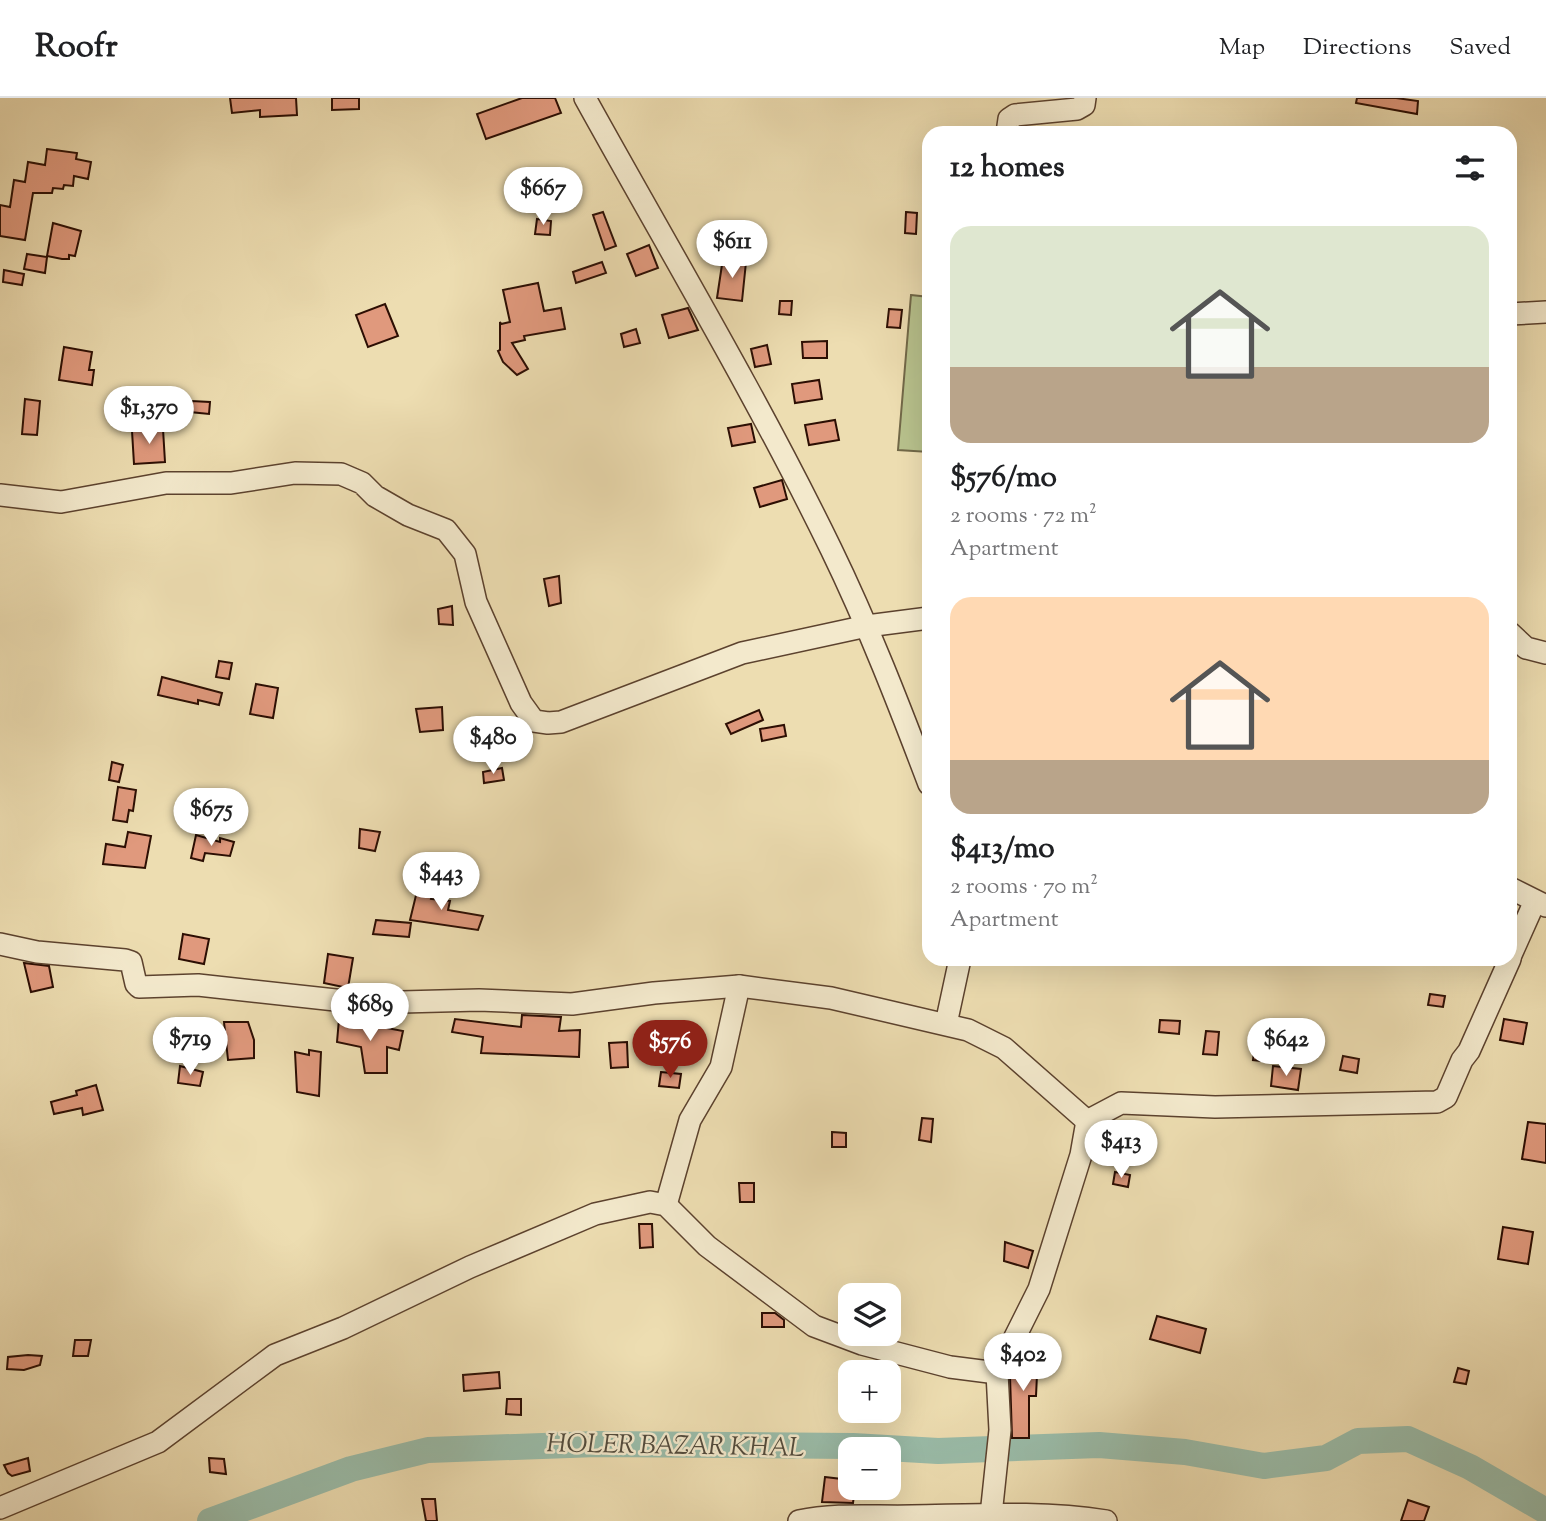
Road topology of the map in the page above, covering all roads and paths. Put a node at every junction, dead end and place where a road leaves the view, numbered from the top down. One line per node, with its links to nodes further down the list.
1 (585, 98): 8 (street)
2 (1084, 98): 3 (street)
3 (1008, 126)
4 (1546, 312): 5 (street)
5 (1517, 313)
6 (0, 495): 8 (street)
7 (922, 619): 8 (street)
8 (867, 626): 11 (street)
9 (1517, 640): 10 (street)
10 (1546, 653)
11 (922, 766)
12 (1517, 891): 13 (street)
13 (1540, 904): 15 (street)
14 (0, 944): 18 (street)
15 (1517, 945)
16 (958, 966): 19 (street)
17 (1506, 966): 20 (street)
18 (739, 986): 19 (street); 21 (street)
19 (946, 1024): 20 (street)
20 (1087, 1121): 22 (street)
21 (666, 1205): 22 (street); 23 (street)
22 (997, 1373): 24 (street)
23 (0, 1508)
24 (992, 1509): 25 (street); 26 (street)
25 (799, 1521)
26 (1106, 1521)

